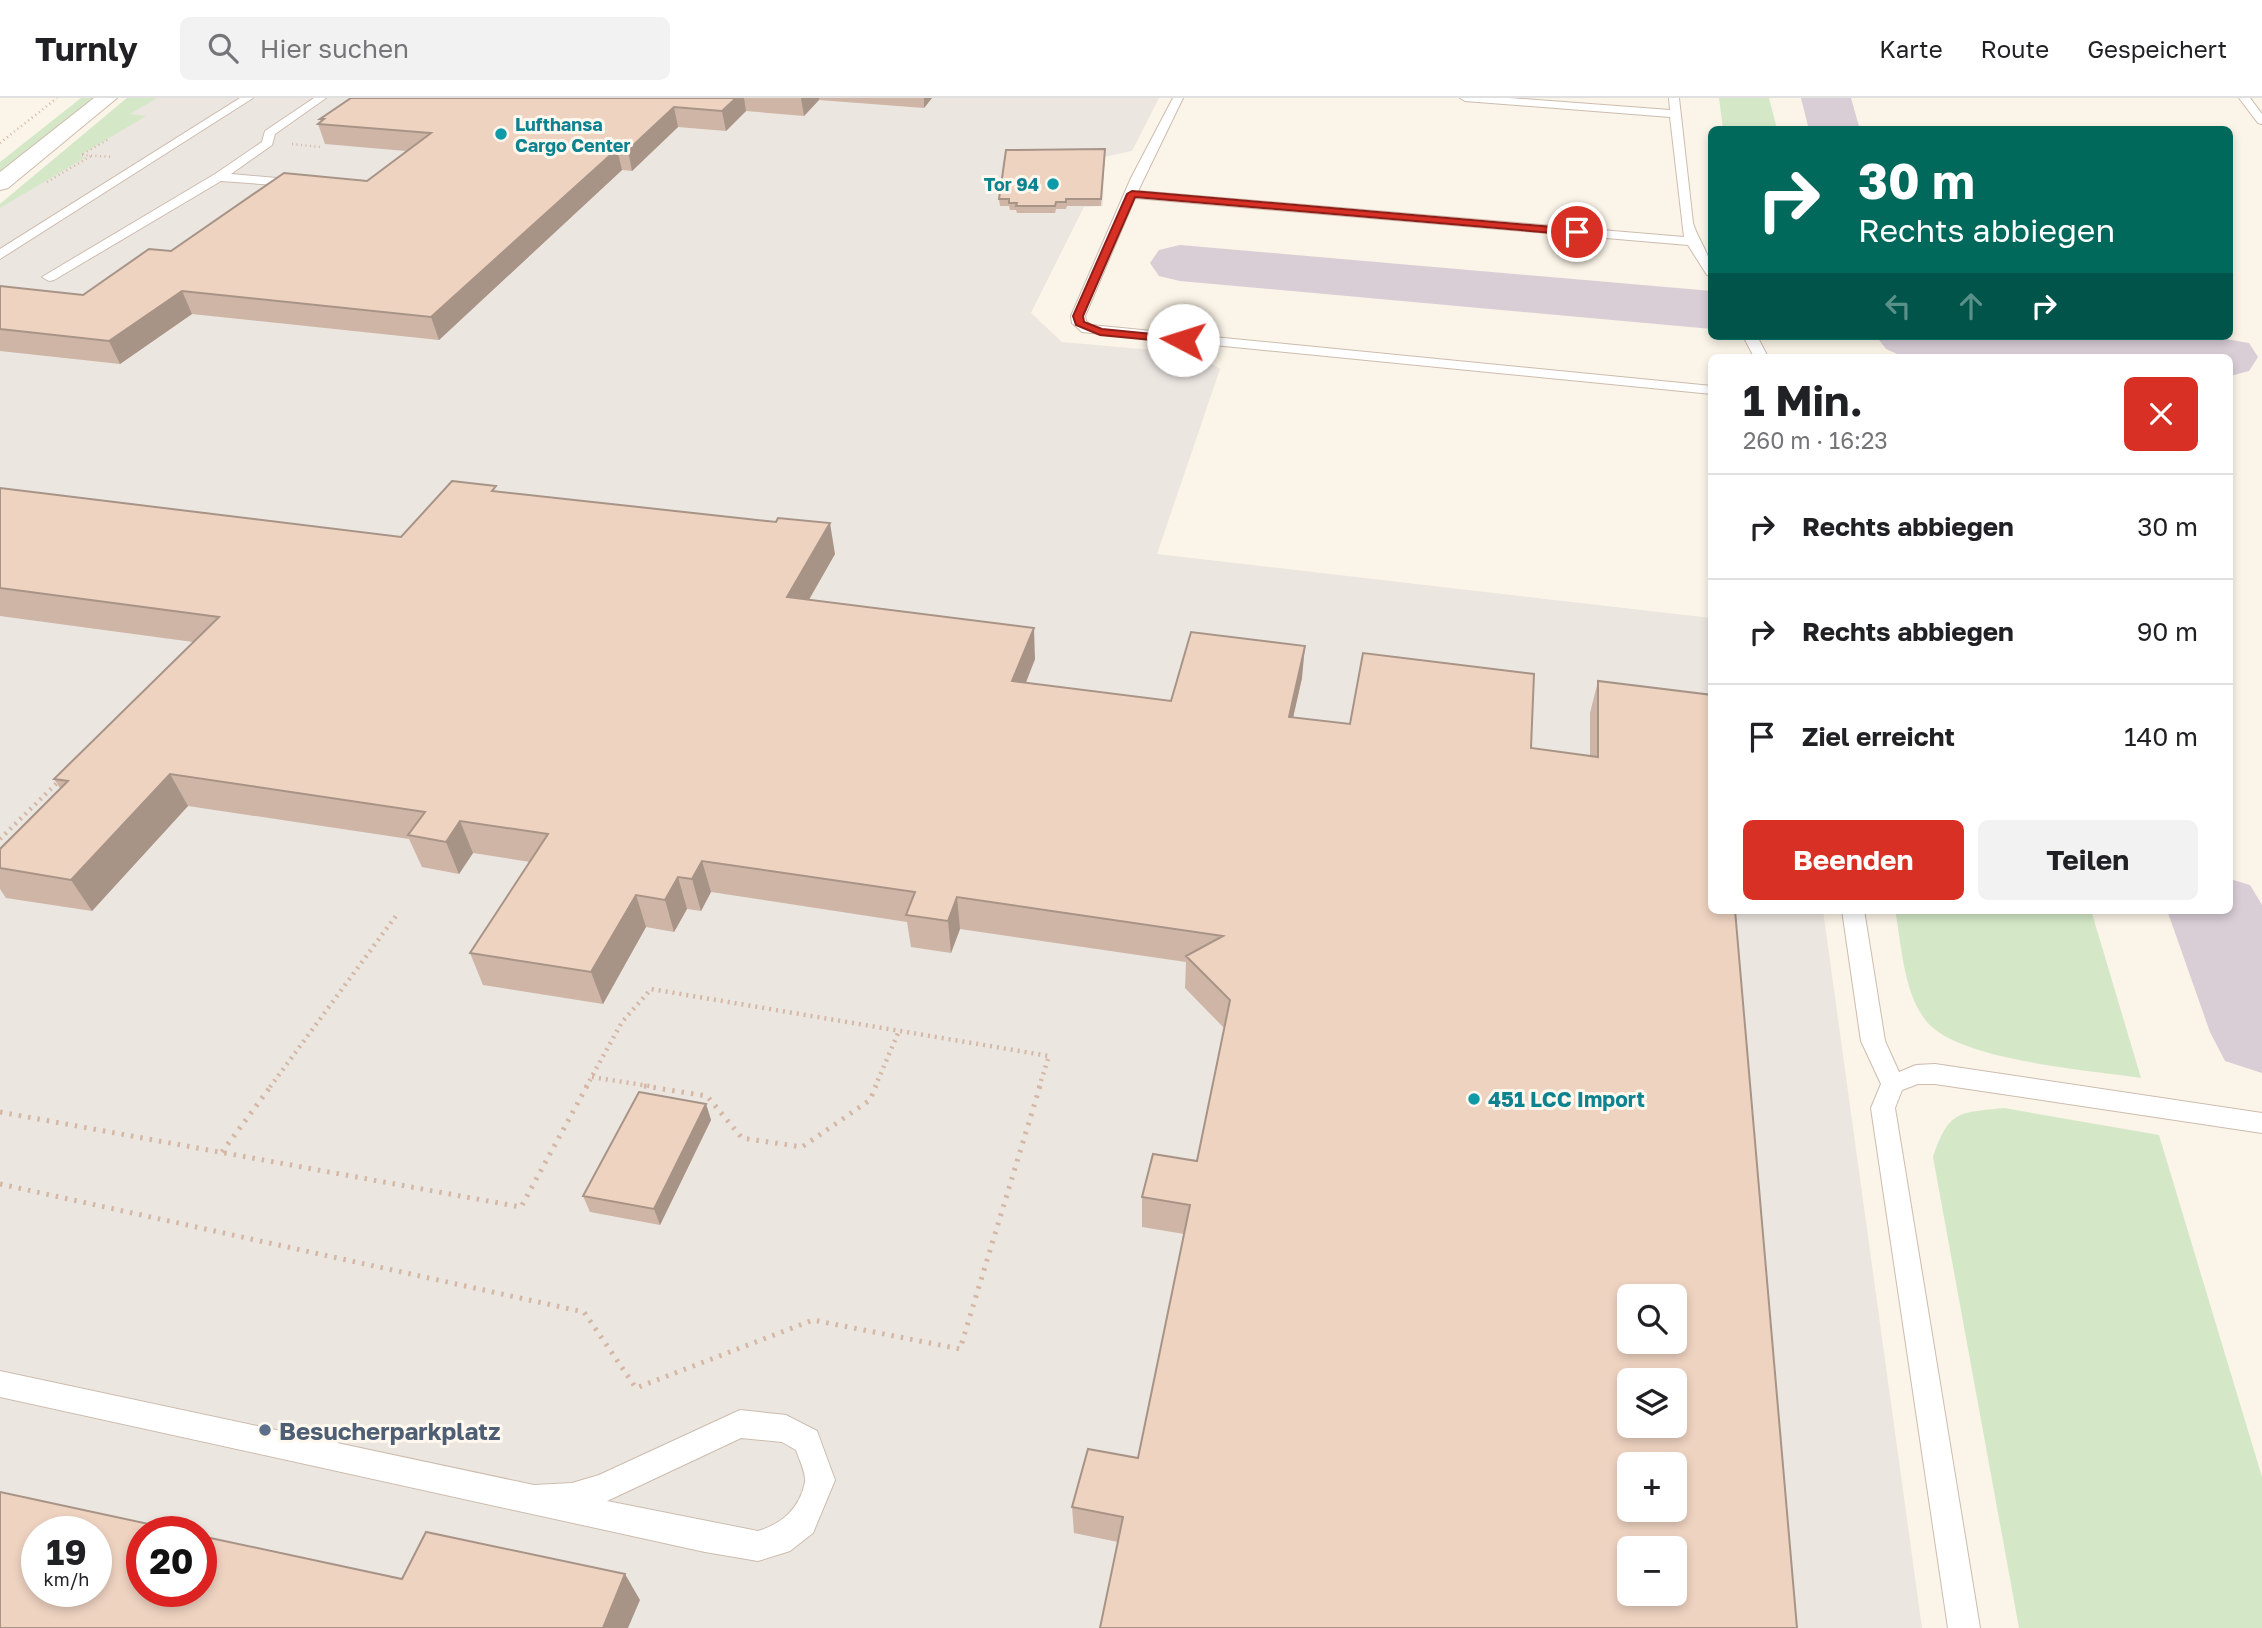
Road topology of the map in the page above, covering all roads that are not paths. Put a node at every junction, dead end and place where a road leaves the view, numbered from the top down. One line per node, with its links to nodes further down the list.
1 (107, 98): 11 (street)
2 (248, 98): 15 (lane)
3 (321, 98): 10 (lane)
4 (1178, 98): 13 (lane)
5 (1465, 98): 8 (lane)
6 (1674, 98): 8 (lane)
7 (2244, 98): 9 (lane)
8 (1676, 114): 14 (lane)
9 (2262, 121)
10 (219, 177): 12 (lane); 17 (lane)
11 (0, 183)
12 (316, 186)
13 (1132, 194): 14 (lane); 18 (lane)
14 (1692, 241): 16 (lane)
15 (0, 255)
16 (1708, 266)
17 (49, 277)
18 (1708, 390)
19 (1854, 914): 20 (lane)
20 (1893, 1084): 21 (lane); 24 (lane)
21 (2262, 1123)
22 (0, 1384): 23 (lane)
23 (532, 1500): 23 (lane)
24 (1964, 1628)

